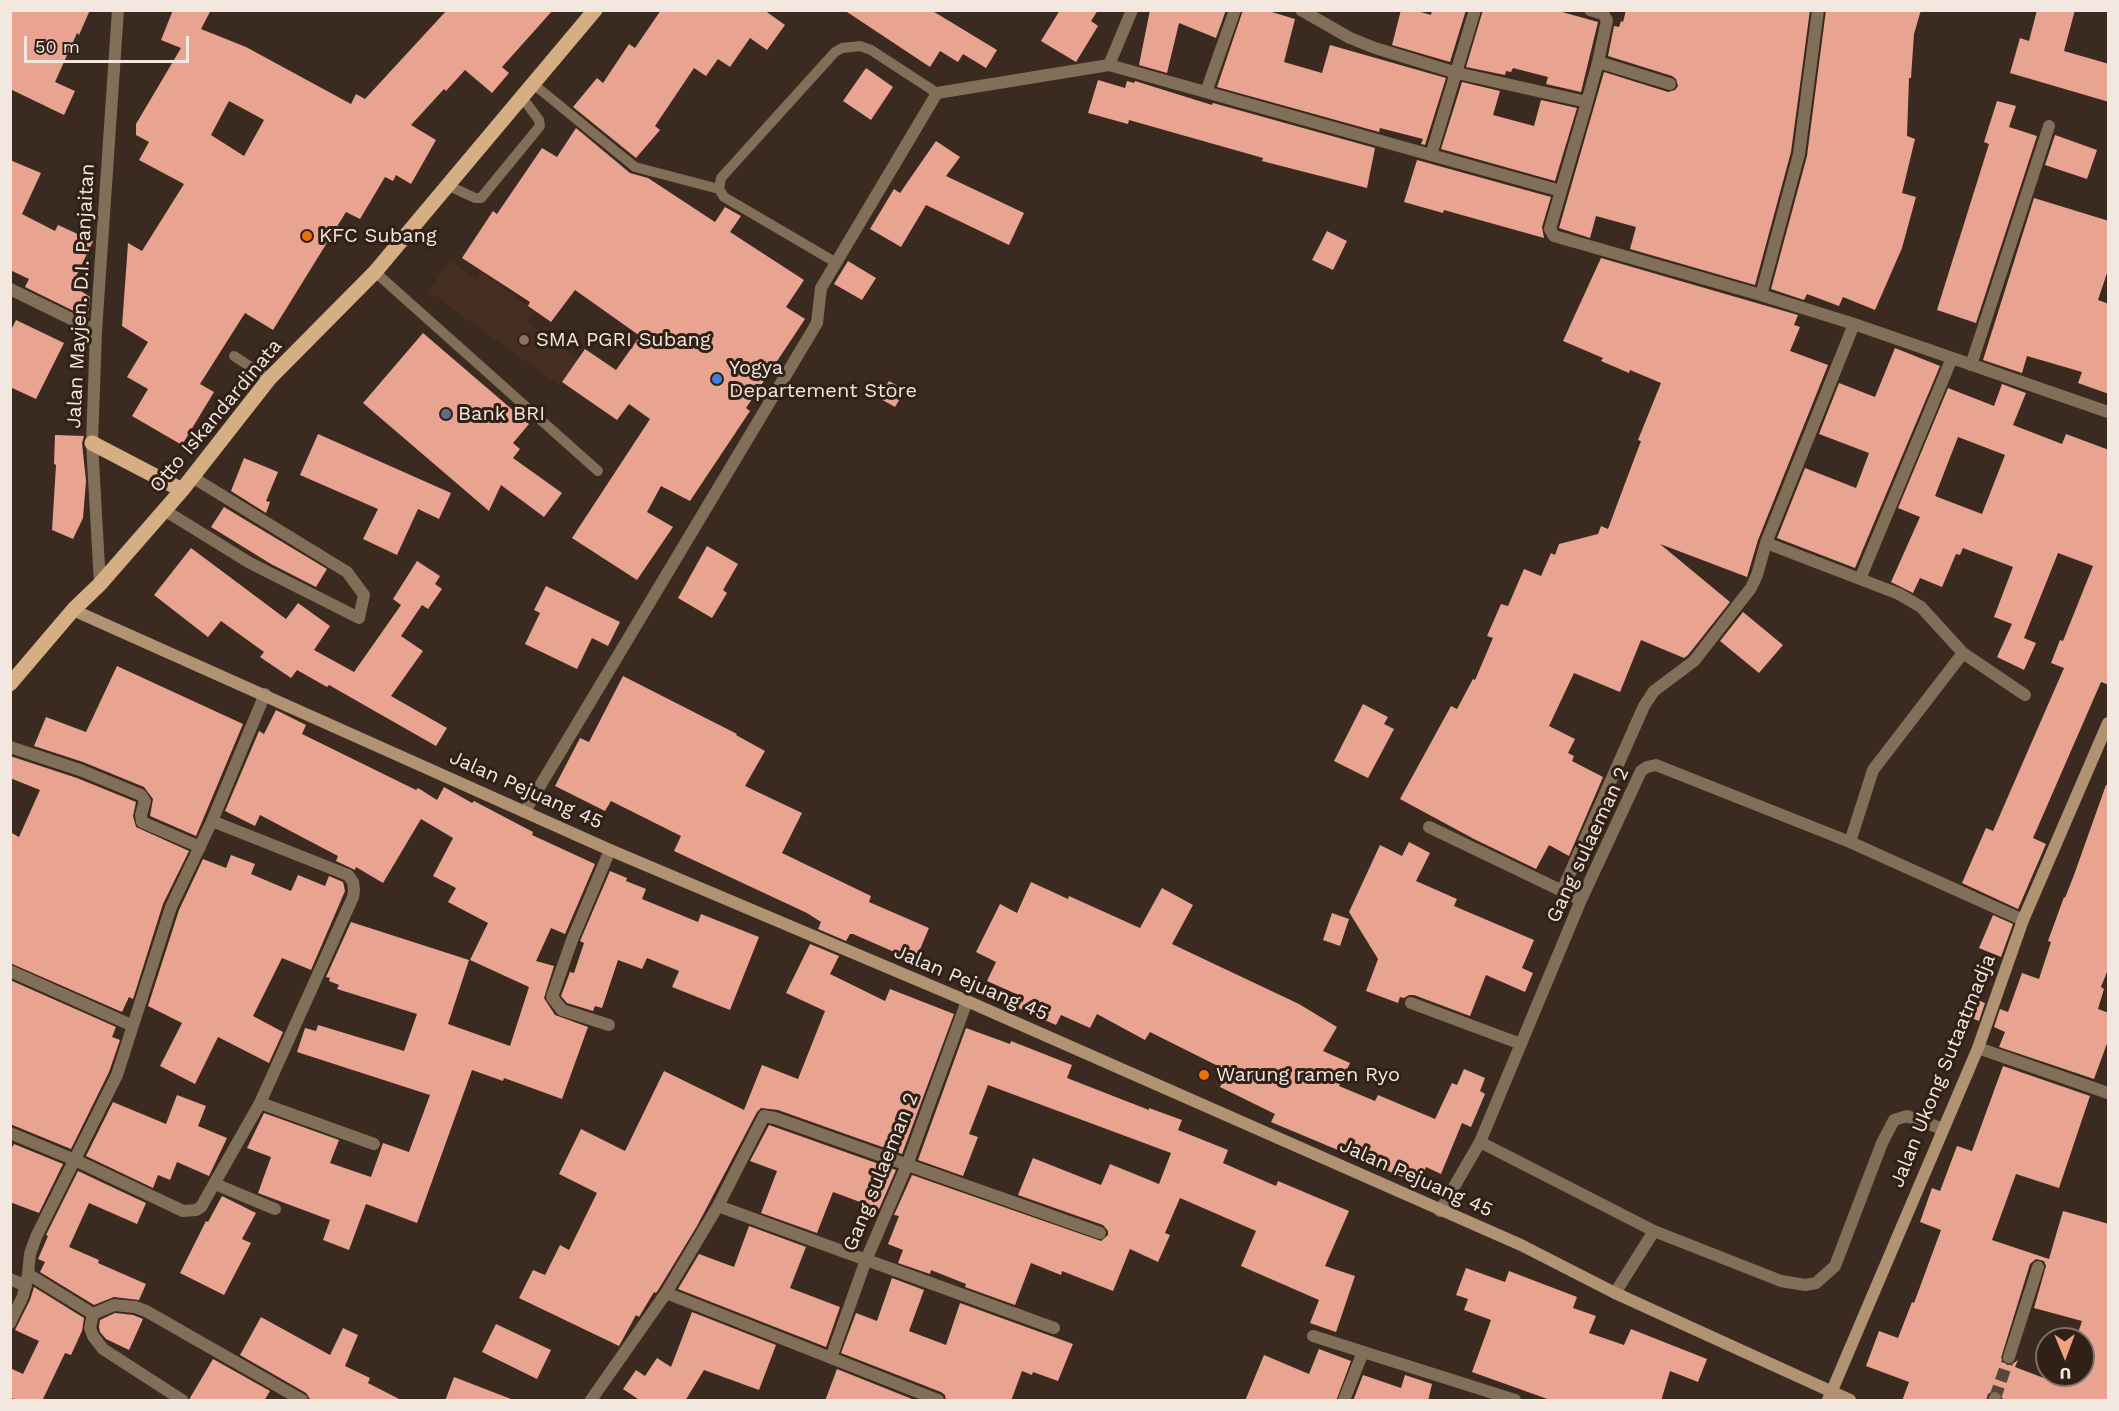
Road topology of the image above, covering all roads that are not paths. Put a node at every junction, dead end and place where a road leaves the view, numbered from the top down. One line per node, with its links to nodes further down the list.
1 (118, 10): 28 (street, Jalan Mayjen. D.I. Panjaitan)
2 (594, 10): 12 (main road, Otto Iskandardinata)
3 (1132, 10): 10 (street)
4 (1235, 10): 14 (street)
5 (1301, 10): 11 (street)
6 (1475, 10): 11 (street)
7 (1590, 10): 9 (street)
8 (1818, 10): 26 (street)
9 (1598, 62): 13 (street); 17 (street)
10 (1109, 64): 14 (street); 15 (street)
11 (1457, 73): 17 (street); 19 (street)
12 (532, 83): 16 (main road, Otto Iskandardinata); 21 (lane)
13 (1670, 84)
14 (1206, 92): 19 (street)
15 (937, 93): 21 (lane); 23 (street)
16 (521, 96): 20 (main road, Otto Iskandardinata); 20 (lane)
17 (1587, 102): 22 (street)
18 (2049, 126): 31 (street)
19 (1431, 155): 22 (street)
20 (447, 185): 24 (main road, Otto Iskandardinata)
21 (719, 189): 23 (lane)
22 (1561, 192): 26 (street)
23 (836, 261): 49 (street)
24 (375, 272): 32 (main road, Otto Iskandardinata); 35 (lane)
25 (10, 289): 28 (street)
26 (1761, 295): 27 (street)
27 (1854, 324): 30 (street); 39 (street)
28 (96, 332): 34 (street, Jalan Mayjen. D.I. Panjaitan)
29 (234, 356): 32 (lane)
30 (1952, 357): 31 (street); 40 (street)
31 (1971, 365): 33 (street)
32 (269, 379): 36 (main road, Otto Iskandardinata)
33 (2109, 412)
34 (92, 443): 37 (main road); 41 (street, Jalan Mayjen. D.I. Panjaitan)
35 (598, 471)
36 (192, 477): 37 (main road, Otto Iskandardinata); 38 (street)
37 (182, 490): 38 (main road, Otto Iskandardinata)
38 (164, 510): 41 (main road, Otto Iskandardinata)
39 (1766, 543): 40 (street); 55 (street)
40 (1860, 579): 43 (street)
41 (100, 584): 42 (main road, Otto Iskandardinata)
42 (73, 610): 44 (main road, Otto Iskandardinata); 45 (street, Jalan Pejuang 45)
43 (1963, 652): 46 (street); 52 (street)
44 (10, 684)
45 (265, 694): 49 (street, Jalan Pejuang 45); 50 (street)
46 (2025, 695)
47 (2109, 723): 57 (street, Jalan Ukong Sutaatmadja)
48 (10, 747): 53 (street)
49 (525, 811): 54 (street, Jalan Pejuang 45)
50 (212, 821): 53 (street); 66 (street)
51 (1429, 827): 55 (street)
52 (1850, 842): 56 (street, Gang sulaeman 2); 57 (street, Gang sulaeman 2)
53 (200, 847): 61 (street)
54 (610, 850): 59 (street, Jalan Pejuang 45); 62 (street)
55 (1562, 891): 56 (street)
56 (1581, 900): 63 (street, Gang sulaeman 2)
57 (2023, 920): 64 (street, Jalan Ukong Sutaatmadja)
58 (10, 970): 61 (street)
59 (967, 1001): 72 (street, Gang sulaeman 2); 76 (street, Jalan Pejuang 45)
60 (1411, 1003): 63 (street)
61 (131, 1025): 71 (street)
62 (609, 1025)
63 (1521, 1044): 69 (street, Gang sulaeman 2)
64 (1978, 1048): 65 (street); 67 (street, Jalan Ukong Sutaatmadja)
65 (2109, 1093)
66 (260, 1102): 70 (street); 73 (street)
67 (1942, 1130): 77 (street); 92 (street, Jalan Ukong Sutaatmadja)
68 (10, 1133): 71 (street)
69 (1480, 1142): 76 (street, Gang sulaeman 2); 77 (street)
70 (374, 1144)
71 (75, 1160): 73 (street); 82 (street)
72 (907, 1165): 74 (street); 78 (street); 79 (street, Gang sulaeman 2)
73 (215, 1184): 75 (street)
74 (718, 1206): 79 (street); 83 (street)
75 (275, 1209)
76 (1440, 1210): 84 (street, Jalan Pejuang 45)
77 (1654, 1231): 84 (street)
78 (1100, 1233)
79 (866, 1260): 87 (street); 91 (street, Gang sulaeman 2)
80 (2038, 1267): 90 (street)
81 (10, 1279): 82 (street)
82 (27, 1280): 85 (street); 86 (street)
83 (666, 1293): 91 (street); 95 (street)
84 (1615, 1293): 92 (street, Jalan Pejuang 45)
85 (93, 1314): 93 (street); 94 (street)
86 (10, 1323)
87 (1054, 1328)
88 (1313, 1336): 89 (street)
89 (1363, 1352): 97 (street); 98 (street)
90 (2009, 1357)
91 (831, 1358): 96 (street)
92 (1830, 1396): 99 (street, Jalan Pejuang 45)
93 (182, 1401)
94 (302, 1401)
95 (591, 1401)
96 (938, 1401)
97 (1344, 1401)
98 (1515, 1401)
99 (1850, 1401)

